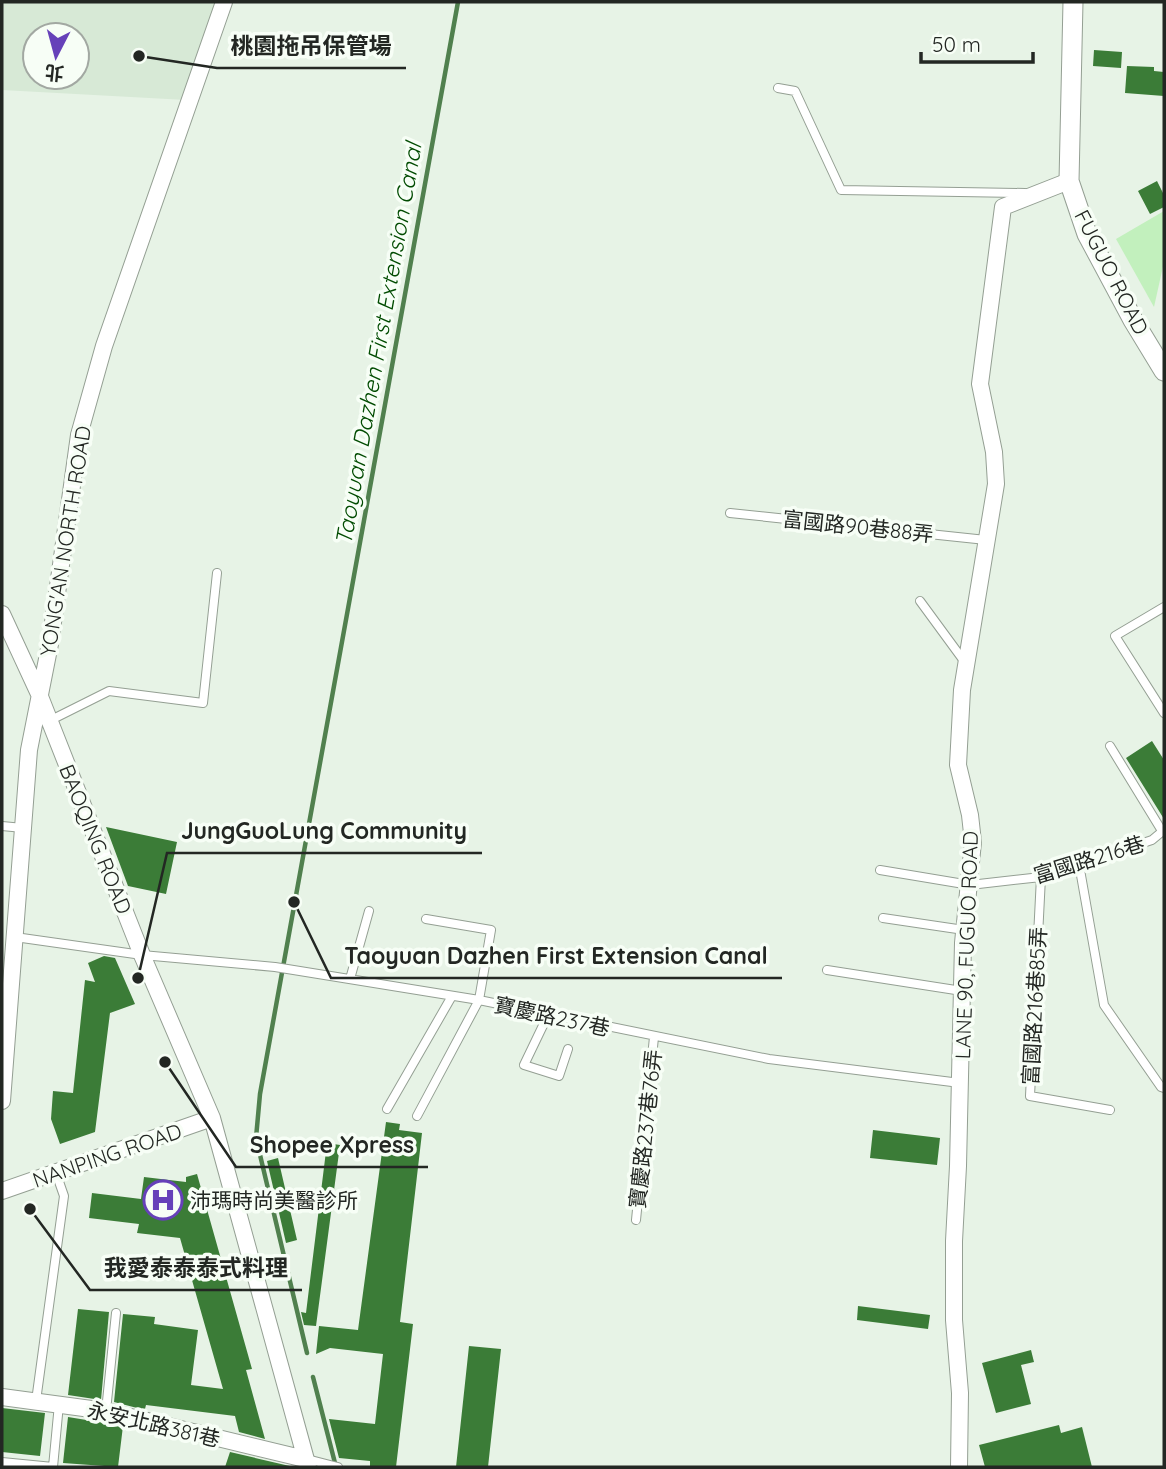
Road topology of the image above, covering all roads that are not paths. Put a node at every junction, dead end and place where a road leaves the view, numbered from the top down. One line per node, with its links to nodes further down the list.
1 (224, 2): 14 (street, YONG'AN NORTH ROAD)
2 (1073, 2): 4 (street, FUGUO ROAD)
3 (778, 88): 5 (lane)
4 (1069, 181): 5 (street, LANE 90, FUGUO ROAD); 6 (street, FUGUO ROAD)
5 (1039, 193): 8 (street, LANE 90, FUGUO ROAD)
6 (1164, 371)
7 (730, 513): 8 (lane, 富國路90巷88弄)
8 (986, 540): 13 (street, LANE 90, FUGUO ROAD)
9 (217, 573): 16 (lane)
10 (920, 601): 13 (lane)
11 (1164, 607): 15 (lane)
12 (2, 614): 14 (street, BAOQING ROAD)
13 (966, 664): 24 (street, LANE 90, FUGUO ROAD)
14 (38, 694): 16 (street, BAOQING ROAD); 19 (street, YONG'AN NORTH ROAD)
15 (1164, 713)
16 (49, 721): 30 (street, BAOQING ROAD)
17 (1110, 746): 20 (lane)
18 (2, 826): 19 (lane)
19 (23, 828): 29 (street, YONG'AN NORTH ROAD)
20 (1163, 831): 21 (lane, 富國路216巷)
21 (1079, 864): 23 (lane, 富國路216巷); 40 (lane)
22 (880, 870): 24 (lane, 富國路216巷)
23 (1041, 877): 24 (lane, 富國路216巷); 43 (lane, 富國路216巷85弄)
24 (970, 885): 28 (street, LANE 90, FUGUO ROAD)
25 (369, 911): 32 (lane)
26 (883, 918): 28 (lane)
27 (426, 919): 35 (lane)
28 (964, 930): 33 (street, LANE 90, FUGUO ROAD)
29 (15, 937): 30 (lane, 寶慶路237巷); 41 (street, YONG'AN NORTH ROAD)
30 (142, 955): 32 (lane, 寶慶路237巷); 45 (street, BAOQING ROAD)
31 (827, 970): 33 (lane)
32 (350, 979): 34 (lane, 寶慶路237巷)
33 (962, 991): 39 (street, LANE 90, FUGUO ROAD)
34 (452, 996): 35 (lane, 寶慶路237巷); 42 (lane)
35 (479, 1000): 36 (lane, 寶慶路237巷); 44 (lane)
36 (548, 1015): 37 (lane, 寶慶路237巷); 38 (lane)
37 (654, 1037): 39 (lane, 寶慶路237巷); 48 (lane, 寶慶路237巷76弄)
38 (568, 1049)
39 (960, 1083): 58 (street, LANE 90, FUGUO ROAD)
40 (1164, 1088)
41 (2, 1101)
42 (387, 1109)
43 (1110, 1110)
44 (417, 1116)
45 (212, 1118): 46 (street, NANPING ROAD); 55 (street, BAOQING ROAD)
46 (56, 1173): 47 (street, NANPING ROAD); 51 (lane)
47 (2, 1191)
48 (636, 1220)
49 (116, 1313): 53 (lane)
50 (2, 1397): 51 (street, 永安北路381巷)
51 (36, 1401): 52 (street, 永安北路381巷)
52 (59, 1404): 53 (street, 永安北路381巷); 56 (lane)
53 (106, 1411): 55 (street, 永安北路381巷)
54 (2, 1462): 56 (lane)
55 (312, 1463): 57 (lane)
56 (53, 1467)
57 (338, 1467)
58 (959, 1467)

